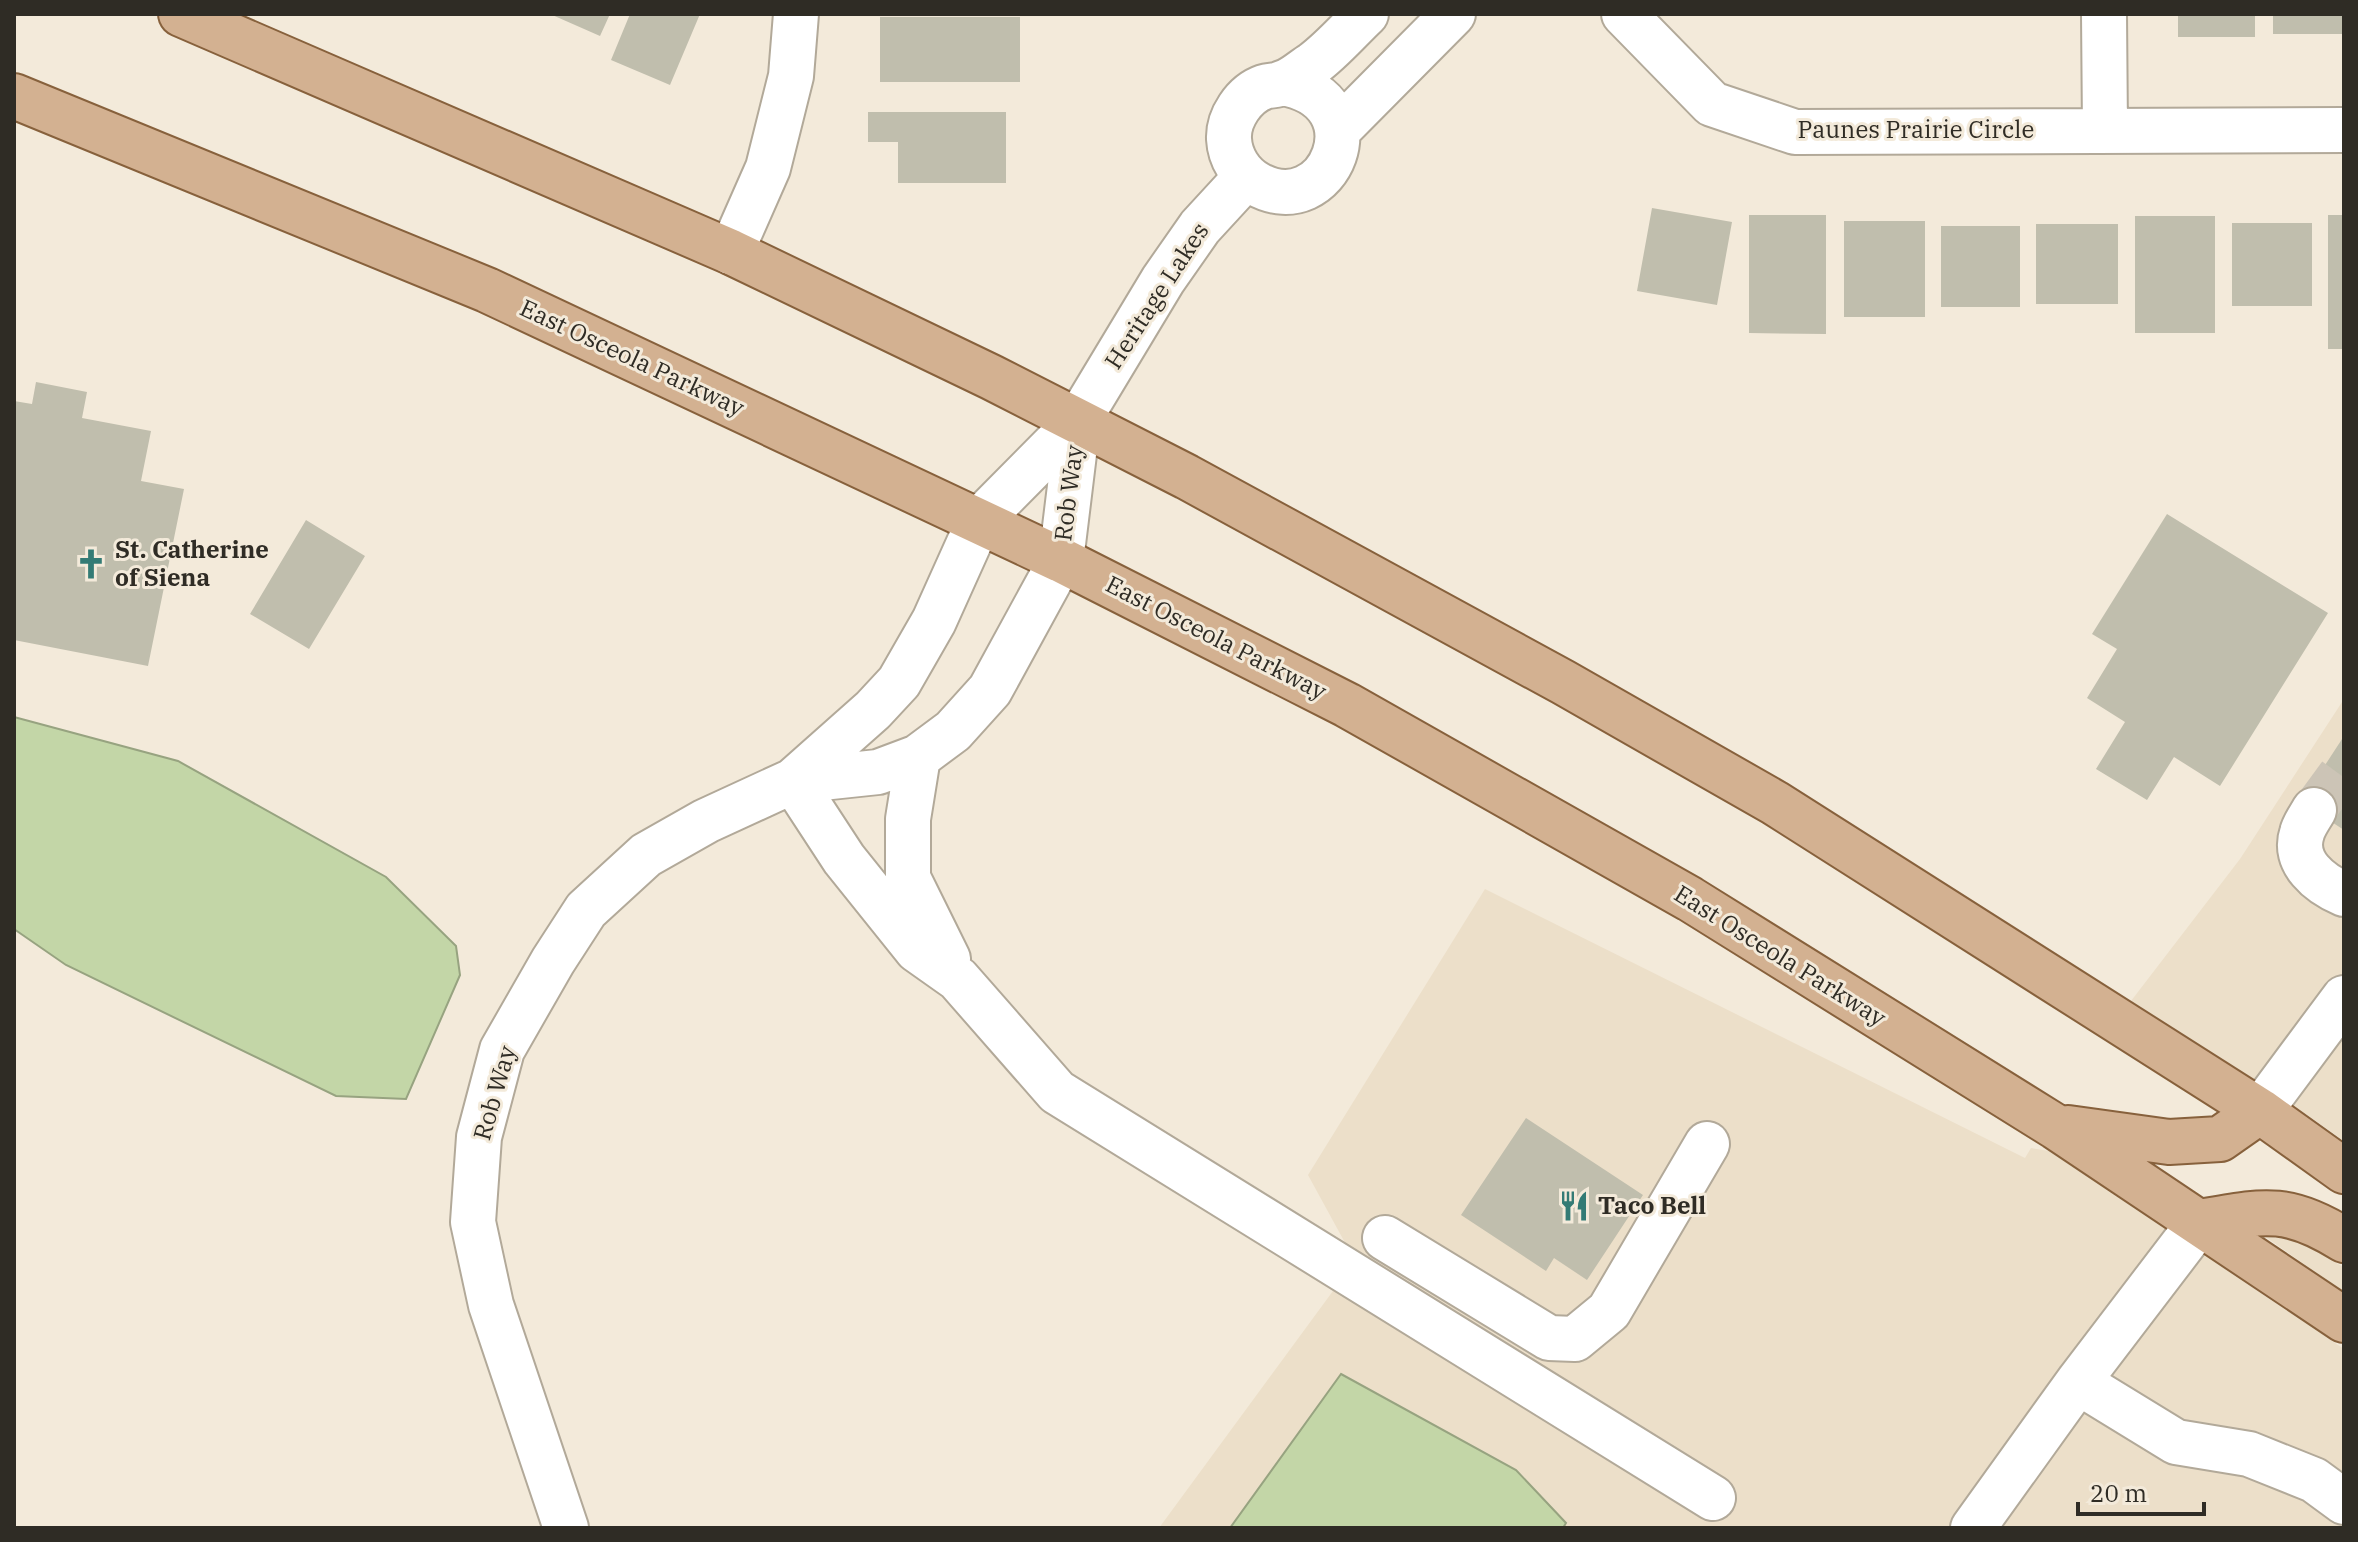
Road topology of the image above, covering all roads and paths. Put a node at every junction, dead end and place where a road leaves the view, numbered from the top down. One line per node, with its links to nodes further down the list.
1 (181, 14): 13 (main road)
2 (796, 14): 13 (street)
3 (1366, 14): 7 (street)
4 (1453, 14): 9 (street)
5 (1624, 14): 10 (street, Paunes Prairie Circle)
6 (2104, 14): 10 (street)
7 (1283, 83): 9 (street); 12 (street)
8 (14, 96): 15 (main road, East Osceola Parkway)
9 (1338, 130): 12 (street)
10 (2105, 130): 11 (street, Paunes Prairie Circle)
11 (2344, 130)
12 (1246, 177): 14 (street, Heritage Lakes)
13 (731, 252): 14 (main road)
14 (1078, 421): 15 (street, Rob Way); 16 (street, Rob Way); 23 (main road)
15 (979, 521): 16 (main road, East Osceola Parkway); 18 (street, Rob Way)
16 (1061, 560): 17 (street, Rob Way); 24 (main road, East Osceola Parkway)
17 (918, 757): 18 (street, Rob Way); 21 (street)
18 (793, 781): 21 (street); 34 (street, Rob Way)
19 (2314, 810): 20 (street)
20 (2344, 894)
21 (958, 979): 32 (street)
22 (2344, 998): 23 (street)
23 (2260, 1111): 24 (main road); 26 (main road)
24 (2056, 1127): 27 (main road, East Osceola Parkway)
25 (1707, 1144): 28 (street)
26 (2344, 1171)
27 (2200, 1222): 29 (main road); 30 (main road, East Osceola Parkway); 31 (street)
28 (1385, 1238)
29 (2344, 1240)
30 (2344, 1320)
31 (2078, 1382): 33 (street); 35 (street)
32 (1713, 1498)
33 (2344, 1502)
34 (566, 1528)
35 (1973, 1528)

